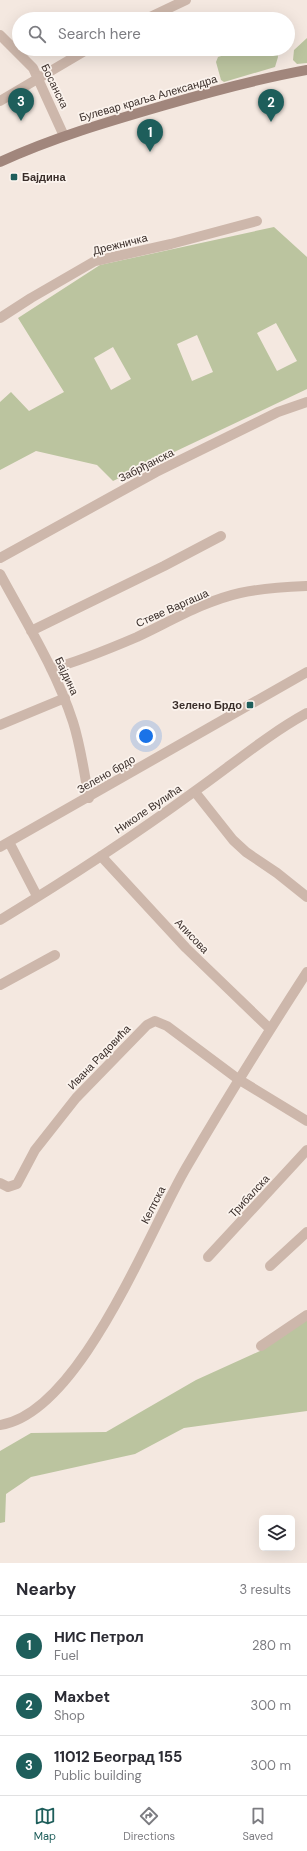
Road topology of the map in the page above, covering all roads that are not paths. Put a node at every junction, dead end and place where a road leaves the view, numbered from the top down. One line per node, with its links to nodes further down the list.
1 (186, 0): 2 (street)
2 (161, 12)
3 (0, 35): 4 (street, Босанска)
4 (12, 47)
5 (22, 56): 8 (street, Босанска)
6 (76, 56): 8 (street)
7 (307, 70): 10 (main road, Булевар краља Александра)
8 (39, 77): 9 (street); 10 (street, Босанска)
9 (0, 101)
10 (64, 136): 11 (main road, Булевар краља Александра)
11 (0, 162)
12 (257, 220): 13 (street, Дрежничка)
13 (0, 318)
14 (307, 402): 16 (street, Забрђанска)
15 (222, 536): 19 (street)
16 (0, 558)
17 (0, 574): 19 (street, Бајдина)
18 (307, 588): 20 (street, Стеве Варгаша)
19 (31, 631): 20 (street, Бајдина)
20 (51, 669): 22 (street, Бајдина)
21 (307, 672): 26 (street, Зелено брдо)
22 (65, 698): 24 (street); 26 (street, Бајдина)
23 (307, 713): 25 (street, Николе Вулића)
24 (0, 725)
25 (195, 792): 28 (street, Николе Вулића); 30 (street)
26 (89, 798): 27 (street, Зелено брдо)
27 (5, 845): 29 (street)
28 (100, 856): 29 (street, Николе Вулића); 35 (street, Аписова)
29 (37, 896): 31 (street, Николе Вулића)
30 (307, 897)
31 (0, 920)
32 (56, 955): 34 (street)
33 (307, 972): 35 (street, Келтска)
34 (0, 985)
35 (270, 1029): 36 (street, Келтска)
36 (238, 1079): 37 (street); 39 (street, Ивана Радовића); 45 (street, Келтска)
37 (307, 1121)
38 (307, 1150): 41 (street, Трибалска)
39 (0, 1183)
40 (307, 1232): 42 (street)
41 (208, 1257)
42 (270, 1266)
43 (307, 1314): 44 (street)
44 (261, 1346)
45 (0, 1425)

